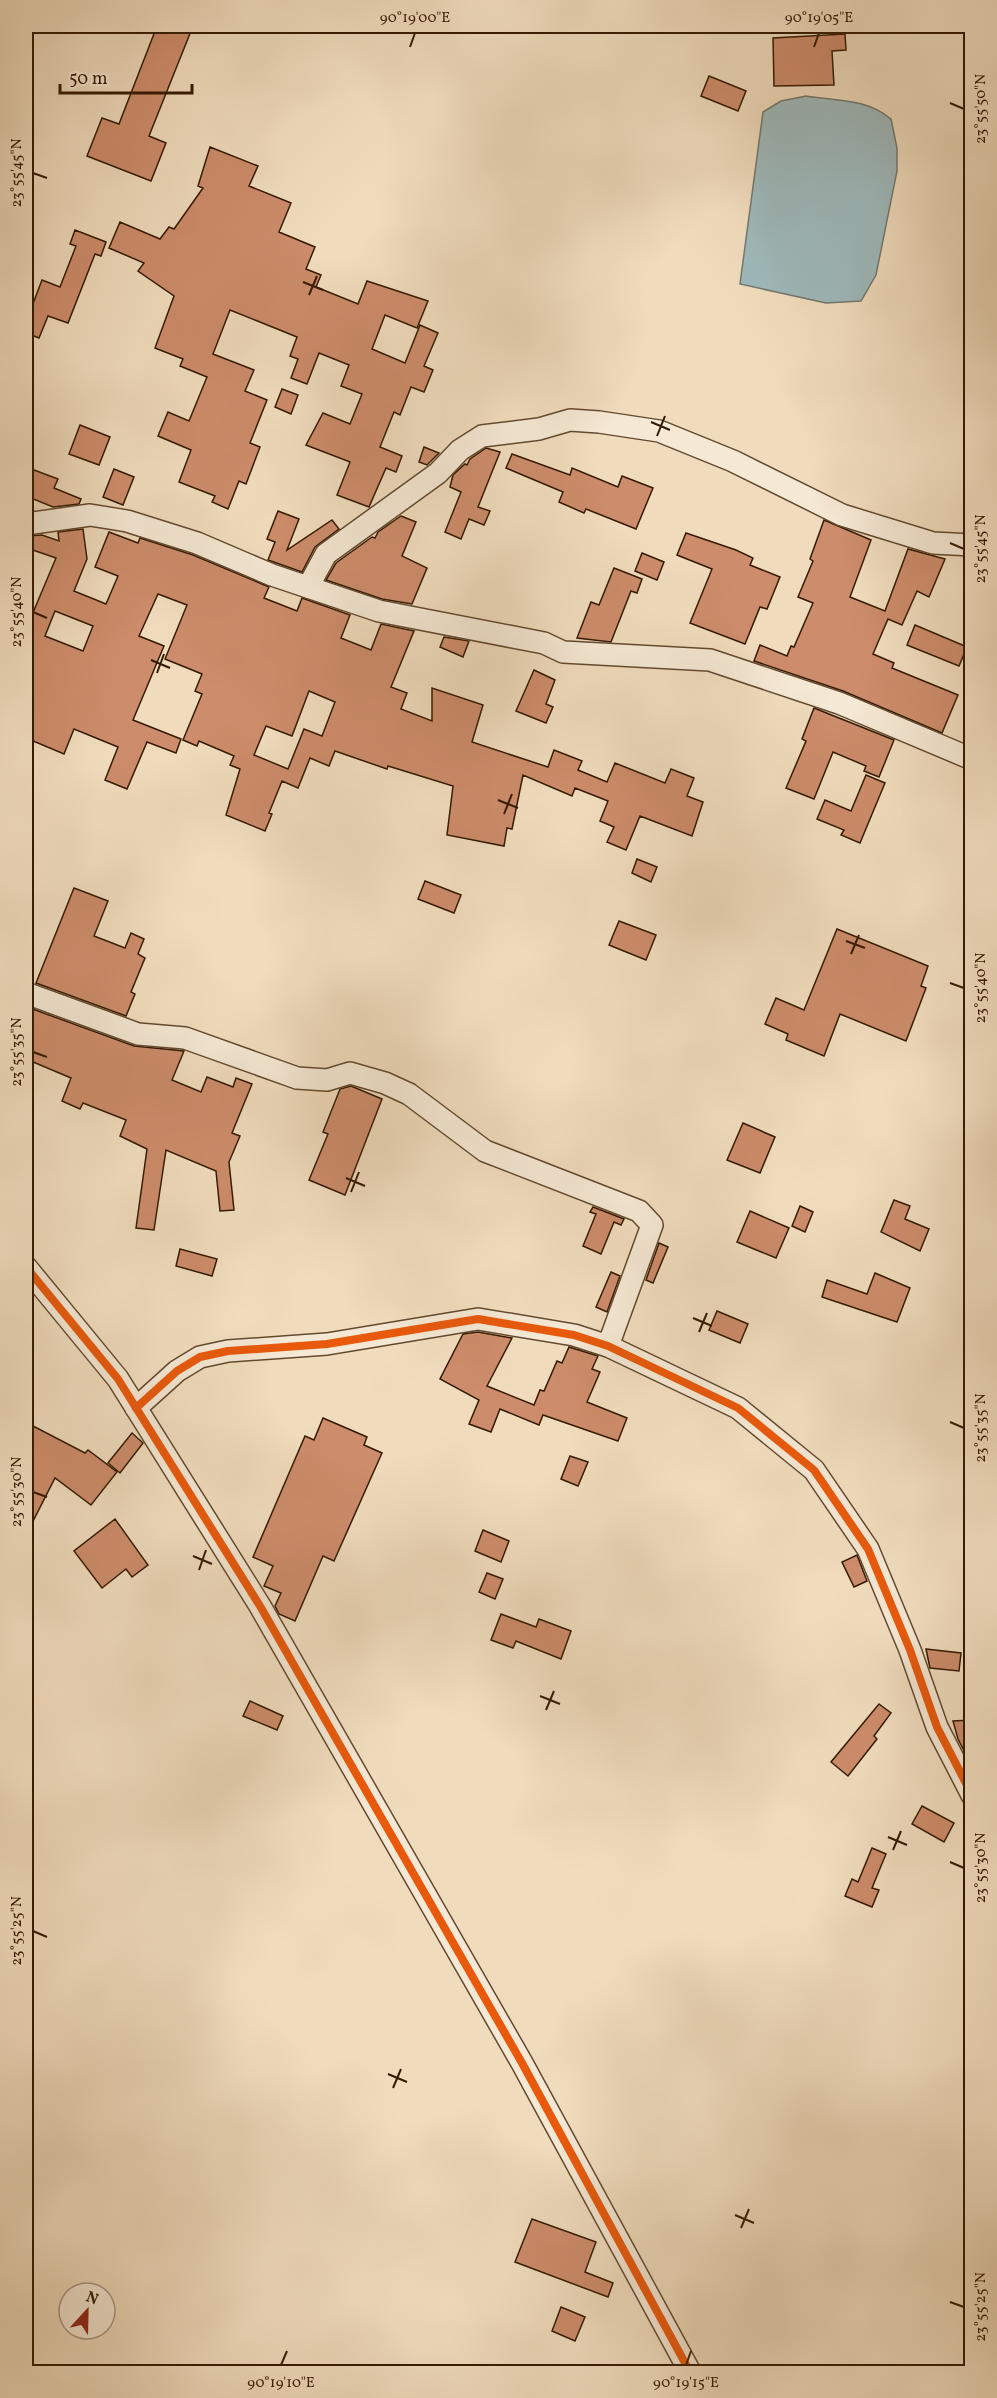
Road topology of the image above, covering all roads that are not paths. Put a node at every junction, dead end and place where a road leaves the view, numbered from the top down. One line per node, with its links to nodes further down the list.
1 (26, 524): 3 (street)
2 (972, 545): 3 (street)
3 (308, 587): 4 (street)
4 (972, 759)
5 (26, 993): 7 (street)
6 (26, 1266): 8 (street)
7 (608, 1346): 8 (street); 9 (street)
8 (136, 1408): 10 (street)
9 (972, 1795)
10 (690, 2373)

